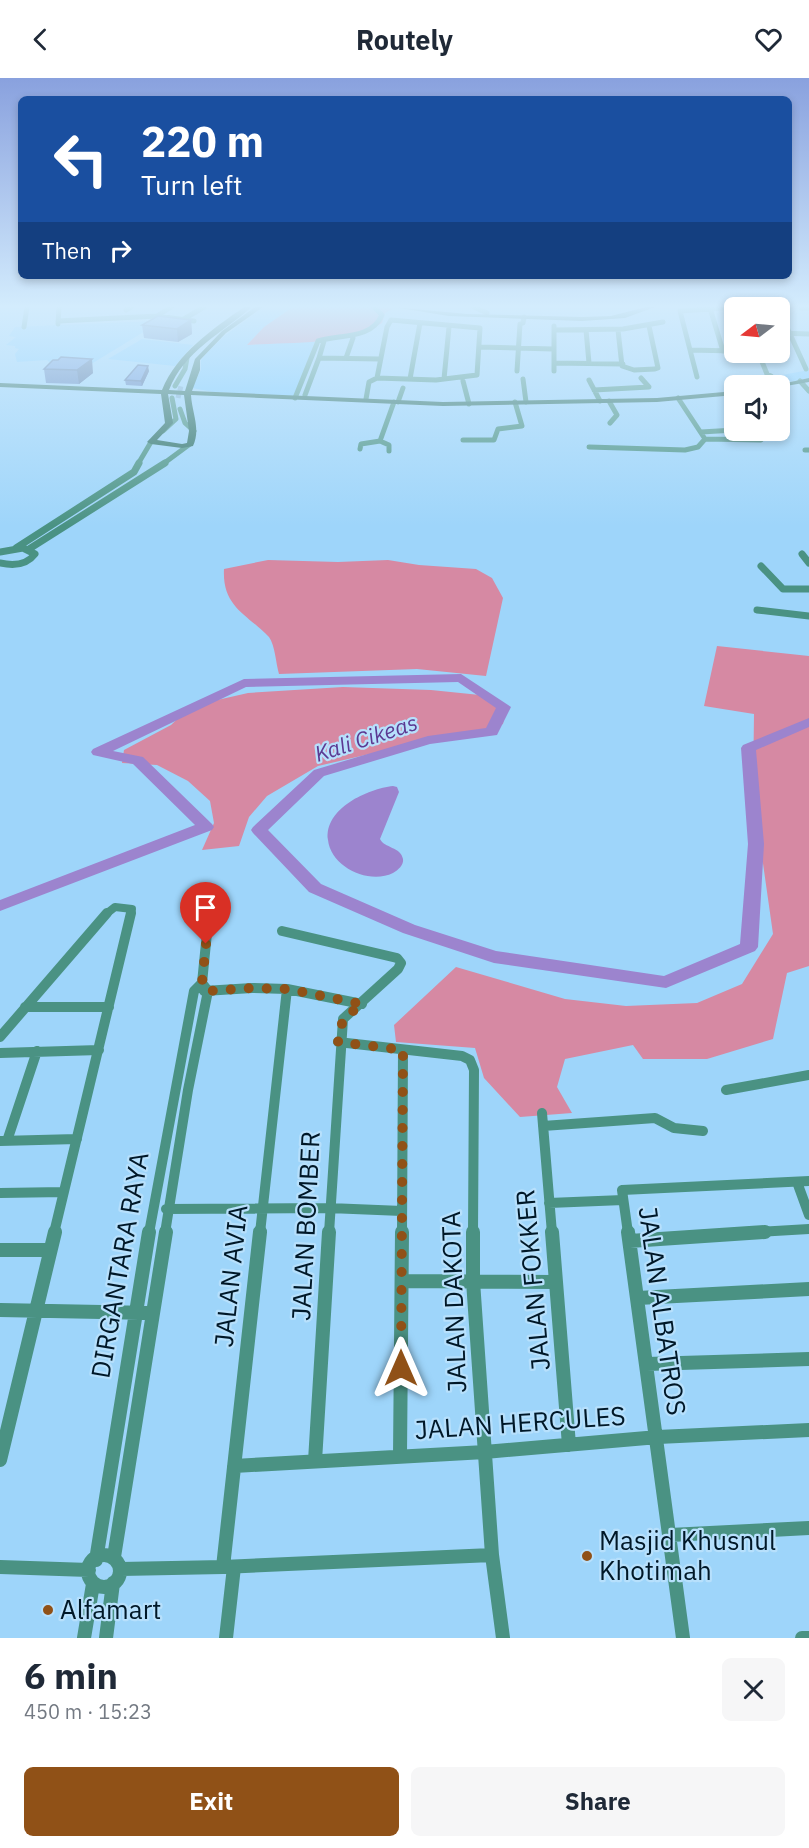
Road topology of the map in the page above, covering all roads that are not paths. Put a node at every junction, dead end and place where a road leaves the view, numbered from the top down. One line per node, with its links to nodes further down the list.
1 (523, 379): 29 (street)
2 (174, 380): 17 (street)
3 (189, 380): 17 (street)
4 (302, 380): 21 (street)
5 (311, 380): 19 (street)
6 (373, 380): 23 (street)
7 (589, 380): 16 (street)
8 (643, 380): 14 (street)
9 (809, 380): 11 (street)
10 (463, 381): 30 (street)
11 (800, 381): 12 (street); 18 (street)
12 (790, 383)
13 (0, 385): 17 (street)
14 (649, 387): 16 (street); 24 (street)
15 (403, 388): 27 (street)
16 (594, 390): 25 (street)
17 (177, 392): 21 (street); 38 (street); 39 (street)
18 (809, 392)
19 (305, 394)
20 (724, 394): 22 (street)
21 (295, 398): 27 (street)
22 (678, 398): 24 (street); 33 (street)
23 (366, 399)
24 (657, 400): 26 (street)
25 (600, 401): 26 (street); 29 (street)
26 (609, 401): 31 (street)
27 (396, 402): 30 (street); 37 (street)
28 (515, 402): 29 (street); 30 (street); 36 (street)
29 (526, 402)
30 (469, 404)
31 (610, 423)
32 (724, 431): 33 (street)
33 (701, 432): 34 (street)
34 (705, 439): 35 (street); 40 (street)
35 (724, 439)
36 (463, 440)
37 (380, 441): 41 (street); 42 (street)
38 (152, 443): 39 (street); 43 (street)
39 (185, 446): 44 (street)
40 (589, 447)
41 (360, 449)
42 (389, 451)
43 (16, 548): 44 (street); 45 (street)
44 (29, 549): 47 (street)
45 (0, 552)
46 (802, 554): 48 (street)
47 (0, 563)
48 (809, 564)
49 (761, 566): 50 (street)
50 (809, 589)
51 (757, 610): 52 (street)
52 (809, 616)
53 (210, 905): 55 (street, DIRGANTARA RAYA)
54 (282, 931): 57 (street, JALAN BOMBER)
55 (202, 988): 56 (street); 67 (street, DIRGANTARA RAYA)
56 (287, 989): 57 (street); 79 (street, JALAN AVIA)
57 (362, 1004): 61 (street, JALAN BOMBER)
58 (25, 1006): 59 (street); 59 (street); 60 (street)
59 (109, 1007): 62 (street)
60 (0, 1037)
61 (338, 1042): 63 (street); 80 (street, JALAN BOMBER)
62 (99, 1050): 64 (street); 72 (street)
63 (403, 1050): 83 (street); 90 (street, JALAN DAKOTA)
64 (37, 1051): 65 (street); 73 (street)
65 (0, 1053)
66 (809, 1075): 68 (street)
67 (182, 1090): 81 (street, DIRGANTARA RAYA); 82 (street, DIRGANTARA RAYA)
68 (726, 1090)
69 (542, 1113): 70 (street, JALAN FOKKER)
70 (543, 1126): 71 (street); 78 (street, JALAN FOKKER)
71 (703, 1131)
72 (77, 1140): 73 (street); 75 (street)
73 (3, 1141)
74 (803, 1182): 77 (street); 84 (street)
75 (64, 1192): 76 (street); 88 (street)
76 (0, 1193)
77 (622, 1196): 78 (street); 86 (street, JALAN ALBATROS)
78 (549, 1203): 91 (street, JALAN FOKKER)
79 (261, 1208): 80 (street); 81 (street); 109 (street, JALAN AVIA)
80 (329, 1208): 83 (street); 108 (street, JALAN BOMBER)
81 (170, 1209): 82 (street); 97 (street, DIRGANTARA RAYA)
82 (154, 1210): 96 (street, DIRGANTARA RAYA)
83 (402, 1211): 89 (street)
84 (809, 1215)
85 (809, 1229): 86 (street)
86 (630, 1241): 93 (street, JALAN ALBATROS)
87 (0, 1250): 88 (street)
88 (50, 1250): 95 (street)
89 (402, 1281): 90 (street); 106 (street)
90 (473, 1281): 91 (street); 105 (street, JALAN DAKOTA)
91 (555, 1282): 104 (street, JALAN FOKKER)
92 (809, 1289): 93 (street)
93 (638, 1298): 99 (street, JALAN ALBATROS)
94 (0, 1310): 95 (street)
95 (35, 1312): 96 (street); 107 (street)
96 (135, 1312): 97 (street); 100 (street, DIRGANTARA RAYA)
97 (152, 1313): 101 (street, DIRGANTARA RAYA)
98 (809, 1359): 99 (street)
99 (647, 1364): 103 (street, JALAN ALBATROS)
100 (120, 1398): 101 (street); 116 (street, DIRGANTARA RAYA)
101 (140, 1398): 113 (street, DIRGANTARA RAYA)
102 (809, 1430): 103 (street, JALAN HERCULES)
103 (657, 1437): 104 (street, JALAN HERCULES); 111 (street, JALAN ALBATROS)
104 (569, 1445): 105 (street, JALAN HERCULES)
105 (485, 1452): 106 (street, JALAN HERCULES); 112 (street, JALAN DAKOTA)
106 (400, 1455): 108 (street, JALAN HERCULES)
107 (0, 1460)
108 (315, 1461): 109 (street, JALAN HERCULES)
109 (234, 1466): 115 (street, JALAN AVIA)
110 (809, 1528): 111 (street)
111 (670, 1535): 122 (street, JALAN ALBATROS)
112 (492, 1555): 115 (street); 121 (street, JALAN DAKOTA)
113 (117, 1563): 115 (street); 116 (street); 117 (street)
114 (0, 1567): 116 (street)
115 (228, 1567): 120 (street, JALAN AVIA)
116 (92, 1571): 117 (street); 118 (street, DIRGANTARA RAYA)
117 (113, 1583): 119 (street)
118 (84, 1638)
119 (106, 1638)
120 (226, 1638)
121 (503, 1638)
122 (682, 1638)
123 (802, 1638): 124 (street)
124 (809, 1638)

